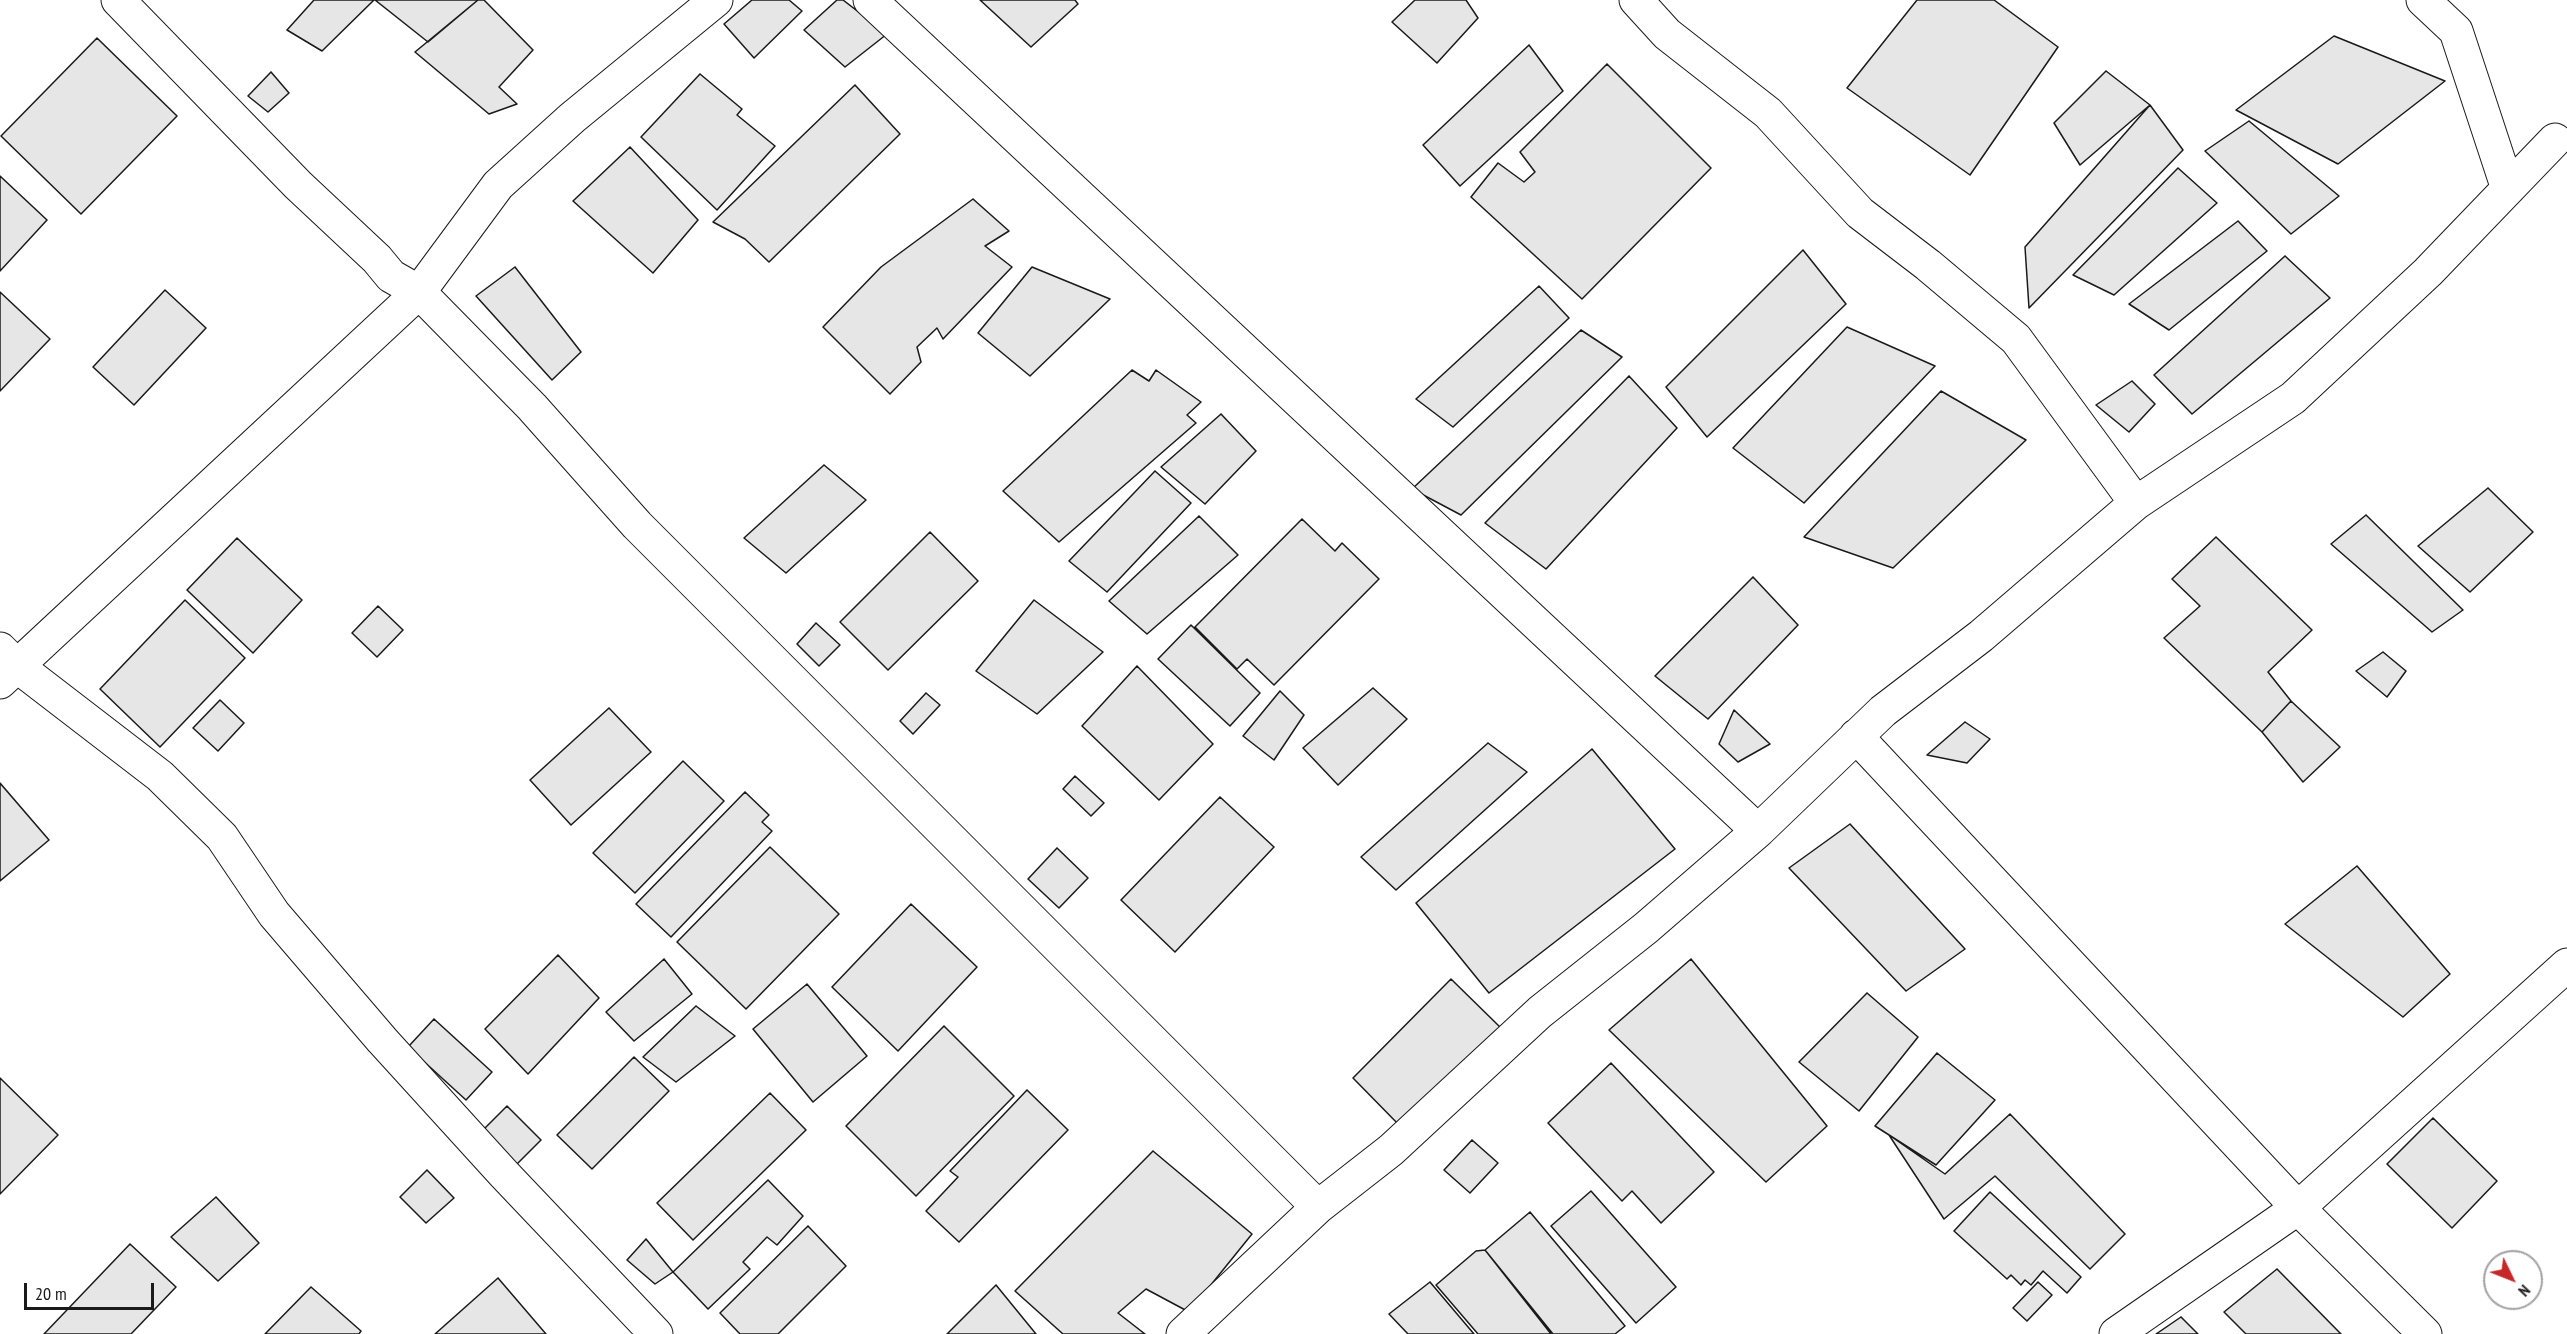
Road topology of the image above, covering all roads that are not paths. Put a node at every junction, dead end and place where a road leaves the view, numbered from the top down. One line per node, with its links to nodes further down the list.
1 (118, 0): 8 (street)
2 (716, 0): 8 (street)
3 (870, 0): 12 (street)
4 (1636, 0): 9 (street)
5 (2423, 0): 7 (street)
6 (2555, 140): 7 (street)
7 (2508, 189): 9 (street)
8 (419, 292): 10 (street); 14 (street)
9 (2136, 503): 11 (street)
10 (6, 666): 16 (street)
11 (1856, 736): 12 (street); 15 (street)
12 (1758, 831): 14 (street)
13 (2567, 965): 15 (street)
14 (1318, 1207): 17 (street)
15 (2298, 1208): 18 (street); 19 (street)
16 (656, 1334)
17 (1183, 1334)
18 (2116, 1334)
19 (2425, 1334)

